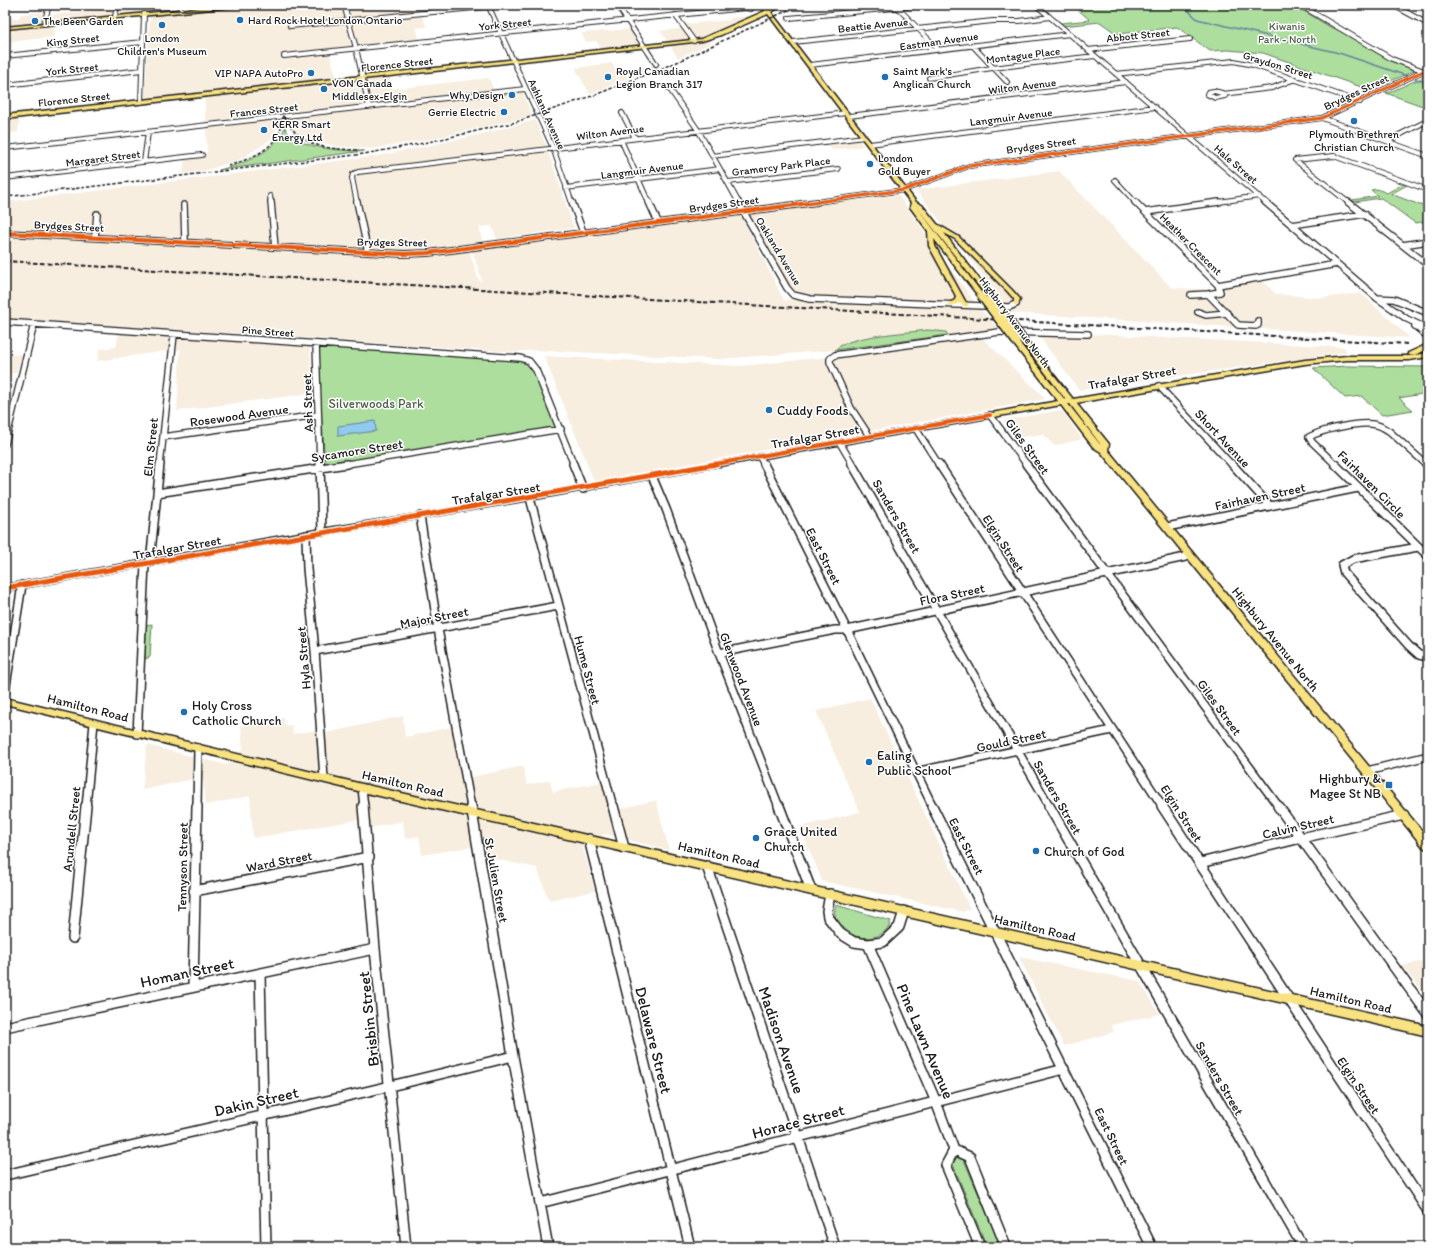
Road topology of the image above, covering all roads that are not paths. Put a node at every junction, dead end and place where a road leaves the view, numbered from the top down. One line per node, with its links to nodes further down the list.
1 (49, 5): 33 (street)
2 (117, 5): 25 (street)
3 (180, 5): 20 (street)
4 (244, 5): 20 (main road)
5 (344, 5): 31 (street)
6 (505, 5): 16 (street)
7 (617, 5): 29 (street)
8 (761, 5): 22 (main road, Highbury Avenue North)
9 (767, 5): 22 (main road, Highbury Avenue North)
10 (783, 5): 22 (main road, Florence Street)
11 (868, 5): 21 (street)
12 (926, 5): 19 (street)
13 (1036, 5): 26 (street, Hale Street)
14 (1300, 5): 58 (street)
15 (1410, 5): 17 (street)
16 (489, 6): 31 (street); 38 (street, Ashland Avenue)
17 (1394, 6): 34 (street)
18 (751, 8): 24 (street, York Street)
19 (898, 8): 21 (street); 37 (street)
20 (181, 11): 23 (main road)
21 (874, 11): 27 (street)
22 (769, 12): 30 (main road, Florence Street); 32 (main road, Highbury Avenue North)
23 (144, 15): 25 (main road); 28 (main road); 43 (street)
24 (675, 15): 29 (street, York Street); 42 (street)
25 (115, 17): 28 (main road); 33 (main road)
26 (1050, 17): 37 (street, Beattie Avenue); 39 (street, Hale Street)
27 (789, 18)
28 (101, 20): 36 (main road)
29 (627, 20): 38 (street, York Street); 46 (street)
30 (752, 20): 32 (main road); 42 (main road, Florence Street)
31 (348, 21): 35 (street); 47 (street)
32 (776, 22): 44 (main road, Highbury Avenue North)
33 (44, 24): 36 (main road)
34 (1428, 24)
35 (290, 26)
36 (6, 29): 40 (street)
37 (918, 29): 44 (street, Beattie Avenue); 48 (street)
38 (500, 33): 47 (street, York Street); 53 (street, Ashland Avenue)
39 (1070, 34): 45 (street, Eastman Avenue); 49 (street, Hale Street)
40 (5, 36)
41 (1190, 39): 49 (street, Abbott Street)
42 (694, 41): 46 (main road, Florence Street)
43 (143, 42): 50 (street, King Street); 57 (street)
44 (793, 42): 55 (main road, Highbury Avenue North)
45 (972, 46): 48 (street, Eastman Avenue); 56 (street)
46 (645, 47): 53 (main road, Florence Street); 54 (street)
47 (356, 48): 51 (street, York Street); 60 (street)
48 (938, 49): 55 (street, Eastman Avenue)
49 (1088, 50): 52 (street, Hale Street)
50 (5, 56)
51 (284, 56)
52 (1095, 56): 56 (street, Montague Place); 59 (street, Hale Street)
53 (513, 62): 60 (main road, Florence Street); 67 (street, Ashland Avenue)
54 (656, 64)
55 (810, 66): 74 (main road, Highbury Avenue North)
56 (992, 68): 61 (street, Montague Place); 63 (street)
57 (142, 70): 65 (street, York Street); 69 (street)
58 (1426, 70): 70 (street, Brydges Street)
59 (1116, 74): 62 (street, Graydon Street); 64 (street, Hale Street)
60 (362, 78): 69 (main road, Florence Street); 71 (street)
61 (929, 78)
62 (1295, 79): 68 (street); 70 (street, Graydon Street)
63 (1007, 82)
64 (1126, 82): 72 (street, Hale Street); 74 (street, Wilton Avenue)
65 (5, 85)
66 (668, 88): 78 (street, Oakland Avenue)
67 (525, 89): 71 (street, Frances Street); 87 (street, Ashland Avenue)
68 (1223, 94)
69 (140, 102): 75 (main road, Florence Street)
70 (1360, 102): 76 (street, Brydges Street)
71 (369, 107): 79 (street, Frances Street)
72 (1155, 107): 80 (street, Hale Street); 85 (street, Langmuir Avenue)
73 (622, 113): 81 (street)
74 (847, 115): 78 (street, Wilton Avenue); 82 (main road, Highbury Avenue North)
75 (5, 117)
76 (1322, 118): 80 (street, Brydges Street); 84 (street)
77 (1428, 124): 84 (street)
78 (698, 130): 81 (street, Wilton Avenue); 89 (street, Oakland Avenue)
79 (148, 132): 86 (street, Frances Street); 91 (street)
80 (1188, 135): 99 (street, Brydges Street); 102 (street, Hale Street)
81 (635, 138): 83 (street, Wilton Avenue)
82 (864, 138): 85 (main road, Highbury Avenue North); 89 (street)
83 (621, 140): 87 (street, Wilton Avenue); 95 (street)
84 (1387, 142): 90 (street)
85 (870, 144): 99 (main road, Highbury Avenue North)
86 (5, 148)
87 (553, 148): 98 (street, Ashland Avenue); 120 (street, Wilton Avenue)
88 (202, 156): 91 (street, Margaret Street)
89 (712, 156): 92 (street, Oakland Avenue)
90 (1428, 156)
91 (144, 162): 94 (street, Margaret Street)
92 (720, 169): 95 (street, Langmuir Avenue); 97 (street, Oakland Avenue)
93 (838, 169): 97 (street, Gramercy Park Place)
94 (5, 178)
95 (640, 179): 98 (street, Langmuir Avenue); 109 (street)
96 (1115, 180): 106 (street)
97 (728, 182): 105 (street, Oakland Avenue)
98 (566, 188): 114 (street, Ashland Avenue)
99 (904, 190): 103 (main road, Highbury Avenue North); 105 (street, Brydges Street)
100 (1428, 190): 108 (street)
101 (270, 196): 119 (street)
102 (1259, 196): 106 (street, Heather Crescent); 111 (street, Hale Street)
103 (914, 204): 110 (main road, Highbury Avenue North); 112 (main road, Highbury Avenue North)
104 (184, 205): 117 (street)
105 (744, 211): 109 (street, Brydges Street); 129 (street, Oakland Avenue)
106 (1145, 212): 123 (street, Heather Crescent)
107 (97, 214): 115 (street)
108 (1365, 214): 111 (street); 118 (street)
109 (658, 222): 114 (street, Brydges Street)
110 (932, 223): 128 (main road); 147 (main road, Highbury Avenue North, bridge)
111 (1292, 225): 121 (street, Hale Street)
112 (930, 230): 126 (main road); 148 (main road, Highbury Avenue North, bridge)
113 (5, 232): 115 (street, Brydges Street)
114 (583, 232): 120 (street, Brydges Street)
115 (95, 238): 117 (street, Brydges Street)
116 (1428, 240): 118 (street)
117 (185, 242): 119 (street, Brydges Street)
118 (1402, 245): 122 (street)
119 (275, 247): 120 (street, Brydges Street)
120 (368, 252)
121 (1337, 264): 123 (street, Heather Crescent); 127 (street, Hale Street)
122 (1428, 265)
123 (1218, 284): 124 (street)
124 (1208, 294): 125 (street); 132 (street)
125 (1191, 295)
126 (959, 296): 129 (main road); 130 (main road)
127 (1377, 298): 133 (street); 134 (street, Hale Street)
128 (1016, 304): 130 (street, Oakland Avenue)
129 (949, 305): 130 (street, Oakland Avenue)
130 (966, 305)
131 (1198, 312): 132 (street)
132 (1227, 313): 135 (street)
133 (1428, 313)
134 (1407, 319): 138 (street, Hale Street); 141 (street, Hale Street)
135 (1258, 321)
136 (5, 322): 137 (street, Pine Street)
137 (34, 324): 140 (street, Pine Street); 156 (street)
138 (1428, 329)
139 (1088, 334): 154 (street)
140 (174, 335): 142 (street, Pine Street); 153 (street, Elm Street)
141 (1428, 337)
142 (316, 344): 149 (street, Ash Street); 151 (street, Pine Street)
143 (1428, 345): 145 (main road, Trafalgar Street)
144 (1428, 355): 145 (main road, Trafalgar Street)
145 (1389, 358): 146 (main road, Trafalgar Street)
146 (1159, 386): 147 (main road, Trafalgar Street); 166 (street, Short Avenue)
147 (1072, 401): 148 (main road, Trafalgar Street); 157 (main road, Highbury Avenue North)
148 (1062, 402): 150 (main road, Trafalgar Street); 157 (main road, Highbury Avenue North)
149 (318, 415): 153 (street, Rosewood Avenue); 160 (street, Ash Street)
150 (990, 415): 152 (main road, Trafalgar Street); 175 (street, Giles Street)
151 (561, 429): 160 (street, Sycamore Street); 163 (street)
152 (916, 429): 154 (main road, Trafalgar Street); 178 (street, Elgin Street)
153 (163, 437): 164 (street, Elm Street)
154 (870, 437): 155 (main road, Trafalgar Street)
155 (840, 442): 158 (main road, Trafalgar Street); 180 (street, Sanders Street)
156 (5, 444)
157 (1104, 450): 168 (main road, Highbury Avenue North)
158 (760, 457): 161 (main road, Trafalgar Street); 182 (street, East Street)
159 (1428, 466): 162 (street, Fairhaven Circle)
160 (320, 469): 164 (street, Sycamore Street); 169 (street, Ash Street)
161 (652, 476): 163 (main road, Trafalgar Street); 184 (street, Glenwood Avenue)
162 (1358, 488): 166 (street, Fairhaven Street); 171 (street, Fairhaven Circle)
163 (583, 489): 165 (main road, Trafalgar Street)
164 (157, 493): 174 (street, Elm Street)
165 (530, 498): 167 (main road, Trafalgar Street); 179 (street, Hume Street)
166 (1270, 506): 168 (street, Fairhaven Street)
167 (420, 516): 169 (main road, Trafalgar Street); 181 (street, St Julien Street)
168 (1167, 527): 172 (main road, Highbury Avenue North)
169 (322, 532): 170 (main road, Trafalgar Street)
170 (306, 535): 174 (main road, Trafalgar Street); 183 (street, Hyla Street)
171 (1418, 547): 173 (street, Fairhaven Circle); 185 (street)
172 (1190, 556): 175 (street, Flora Street); 194 (main road, Highbury Avenue North)
173 (1428, 556)
174 (148, 563): 176 (main road, Trafalgar Street); 190 (street, Elm Street)
175 (1106, 573): 178 (street, Flora Street); 200 (street, Giles Street)
176 (22, 585): 177 (main road, Trafalgar Street); 186 (street)
177 (5, 588)
178 (1021, 592): 180 (street, Flora Street); 189 (street, Elgin Street)
179 (558, 606): 181 (street, Major Street); 203 (street, Hume Street)
180 (935, 610): 182 (street, Flora Street); 192 (street, Sanders Street)
181 (438, 629): 183 (street, Major Street); 198 (street, St Julien Street)
182 (847, 630): 184 (street, Flora Street); 195 (street, East Street)
183 (315, 651): 196 (street, Hyla Street)
184 (719, 653): 207 (street, Glenwood Avenue)
185 (1428, 657)
186 (5, 692)
187 (5, 701): 188 (main road, Hamilton Road)
188 (94, 723): 190 (main road, Hamilton Road); 212 (street, Arundell Street)
189 (1112, 730): 192 (street, Gould Street); 205 (street, Elgin Street)
190 (137, 734): 191 (main road, Hamilton Road)
191 (198, 748): 196 (main road, Hamilton Road); 208 (street, Tennyson Street)
192 (1017, 751): 195 (street, Gould Street); 215 (street, Sanders Street)
193 (1428, 756): 194 (street)
194 (1367, 771): 199 (main road, Highbury Avenue North)
195 (915, 772): 211 (street, East Street)
196 (324, 778): 197 (main road, Hamilton Road)
197 (362, 788): 198 (main road, Hamilton Road); 204 (street, Brisbin Street)
198 (472, 813): 201 (main road, Hamilton Road); 222 (street, St Julien Street)
199 (1404, 815): 200 (street, Calvin Street); 202 (main road, Highbury Avenue North)
200 (1301, 838): 205 (street, Calvin Street); 219 (street, Giles Street)
201 (589, 840): 203 (main road, Hamilton Road); 229 (street, Delaware Street)
202 (1428, 845)
203 (624, 848): 206 (main road, Hamilton Road)
204 (369, 857): 208 (street, Ward Street); 214 (street, Brisbin Street)
205 (1200, 863): 218 (street, Elgin Street)
206 (708, 866): 207 (main road, Hamilton Road); 227 (street, Madison Avenue)
207 (811, 890): 209 (main road, Hamilton Road)
208 (194, 891): 217 (street, Tennyson Street)
209 (830, 894): 210 (main road, Hamilton Road); 213 (street)
210 (904, 911): 211 (main road, Hamilton Road); 213 (street)
211 (996, 932): 215 (main road, Hamilton Road); 223 (street, East Street)
212 (73, 938)
213 (868, 944): 225 (street, Pine Lawn Avenue)
214 (375, 949): 216 (street, Homan Street); 224 (street, Brisbin Street)
215 (1140, 965): 218 (main road, Hamilton Road); 241 (street, Sanders Street)
216 (260, 973): 217 (street, Homan Street); 226 (street)
217 (193, 986): 220 (street, Homan Street)
218 (1288, 999): 221 (main road, Hamilton Road); 232 (street, Elgin Street)
219 (1428, 1014)
220 (5, 1027)
221 (1428, 1031)
222 (513, 1056): 224 (street, Dakin Street); 231 (street, St Julien Street)
223 (1064, 1069): 225 (street, Horace Street); 240 (street, East Street)
224 (390, 1087): 226 (street, Dakin Street); 234 (street, Brisbin Street)
225 (936, 1102): 227 (street, Horace Street); 228 (street, Pine Lawn Avenue)
226 (262, 1115): 230 (street, Dakin Street); 233 (street)
227 (798, 1136): 229 (street, Horace Street); 237 (street, Madison Avenue)
228 (954, 1150): 238 (street); 239 (street)
229 (671, 1171): 231 (street, Horace Street); 236 (street, Delaware Street)
230 (5, 1175)
231 (540, 1203): 235 (street, St Julien Street)
232 (1428, 1211)
233 (266, 1247)
234 (406, 1247)
235 (548, 1247)
236 (690, 1247)
237 (835, 1247)
238 (980, 1247)
239 (1006, 1247)
240 (1152, 1247)
241 (1303, 1247)

